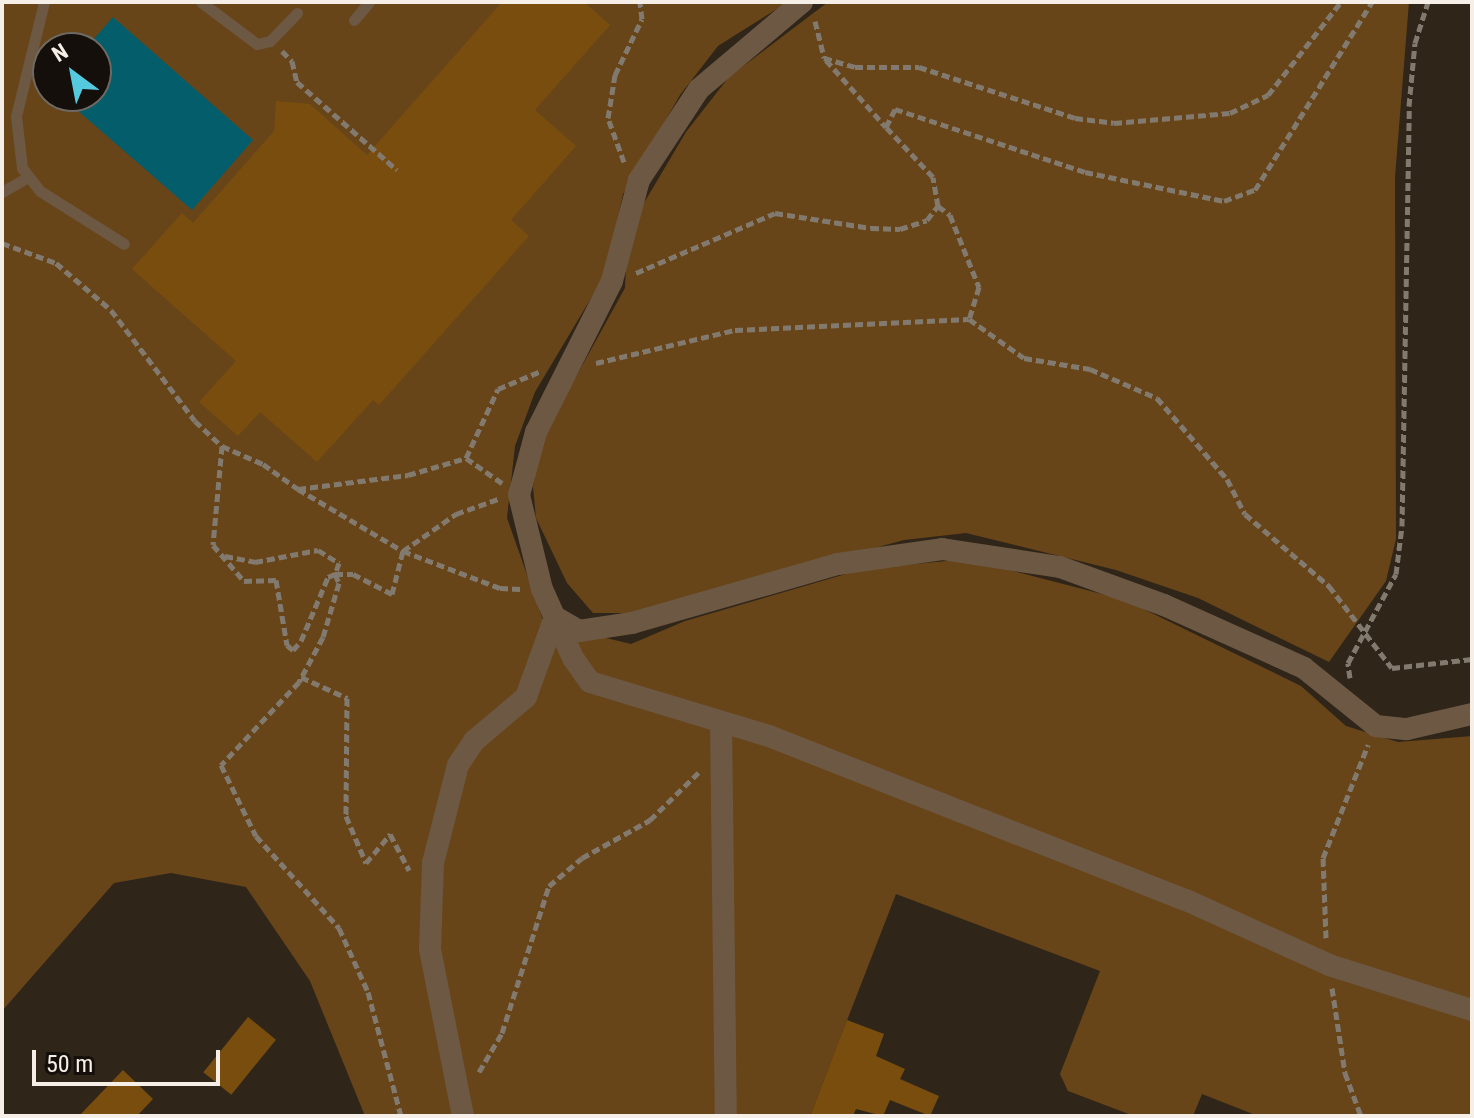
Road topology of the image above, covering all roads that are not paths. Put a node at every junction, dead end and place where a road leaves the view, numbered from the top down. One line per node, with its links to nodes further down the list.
1 (44, 2): 7 (lane)
2 (201, 2): 5 (lane)
3 (369, 2): 6 (lane)
4 (810, 7): 10 (street)
5 (297, 13)
6 (354, 20)
7 (28, 177): 8 (lane); 9 (lane)
8 (2, 192)
9 (124, 244)
10 (555, 617): 11 (street); 12 (street); 14 (street)
11 (1472, 714)
12 (721, 722): 13 (street); 15 (street)
13 (1472, 1010)
14 (464, 1112)
15 (726, 1116)

